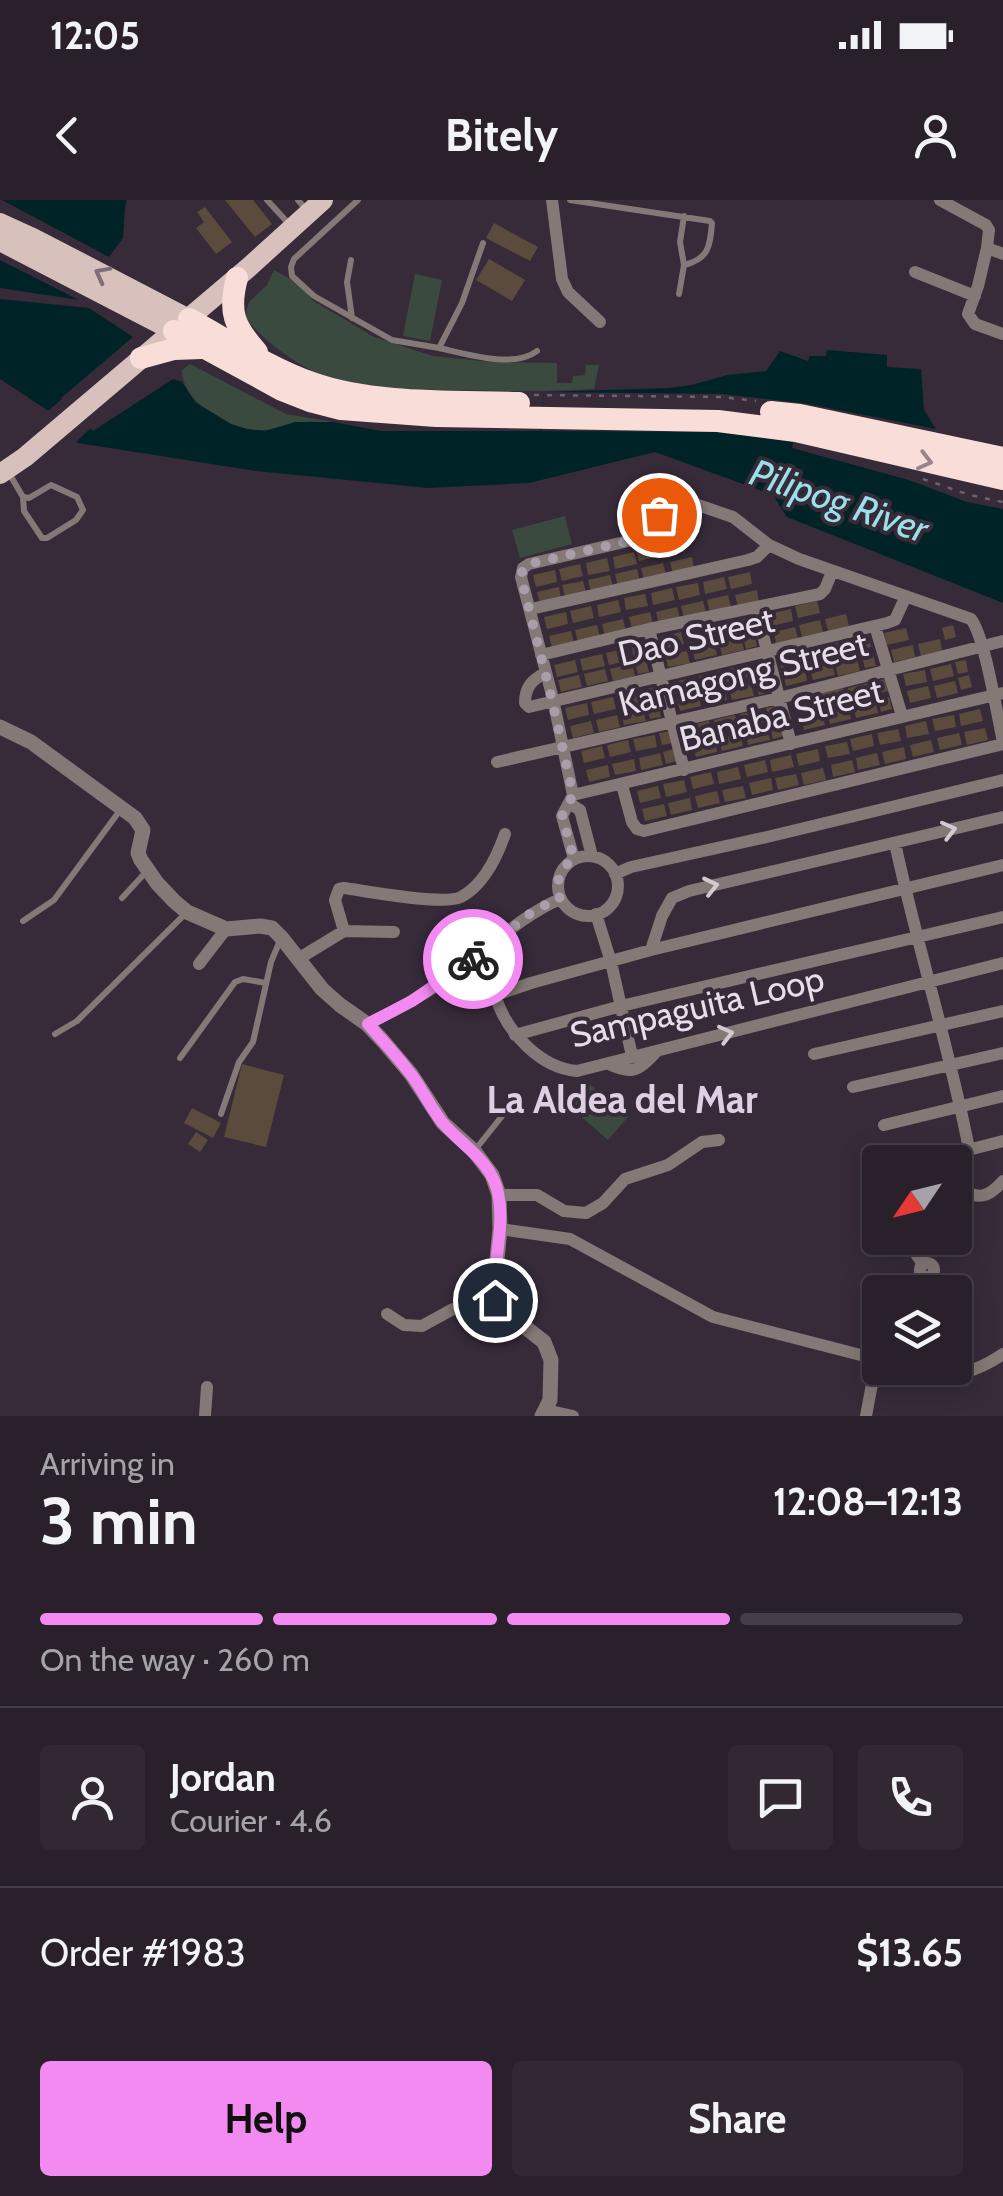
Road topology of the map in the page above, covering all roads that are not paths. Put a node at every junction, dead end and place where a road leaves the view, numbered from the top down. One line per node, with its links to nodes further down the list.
1 (267, 200): 11 (lane)
2 (358, 200): 22 (lane)
3 (552, 200): 23 (street)
4 (570, 200): 8 (lane)
5 (629, 200): 8 (lane)
6 (940, 200): 14 (street)
7 (310, 204): 11 (main road)
8 (619, 207): 9 (lane)
9 (684, 216): 17 (lane); 17 (lane)
10 (0, 223): 24 (main road, one-way to 10)
11 (292, 228): 19 (main road)
12 (0, 242): 24 (main road)
13 (483, 243): 26 (lane)
14 (987, 248): 15 (street); 21 (street)
15 (1003, 254)
16 (350, 260): 22 (lane)
17 (684, 265): 20 (lane)
18 (914, 272): 21 (street)
19 (241, 274): 24 (main road); 30 (highway)
20 (680, 294)
21 (975, 296): 25 (street)
22 (352, 319): 26 (lane)
23 (600, 322)
24 (182, 325): 27 (highway); 29 (main road); 30 (highway)
25 (1003, 334)
26 (439, 348): 28 (lane)
27 (206, 349): 29 (highway); 31 (highway)
28 (538, 351)
29 (141, 358): 34 (main road)
30 (266, 362): 31 (highway)
31 (538, 404): 32 (highway)
32 (798, 423): 33 (highway); 35 (highway, one-way to 35)
33 (1003, 458)
34 (3, 472): 36 (lane)
35 (1003, 479)
36 (23, 497): 36 (lane)
37 (769, 545): 38 (street); 41 (street); 41 (street)
38 (832, 572): 39 (street); 40 (street)
39 (906, 596): 42 (street); 45 (street)
40 (756, 608): 43 (street); 46 (street)
41 (531, 609): 47 (street)
42 (876, 626): 46 (street, Dao Street); 48 (street)
43 (649, 629): 47 (street); 50 (street)
44 (1003, 641): 45 (street, Kamagong Street)
45 (982, 646): 48 (street, Kamagong Street); 51 (street)
46 (768, 652): 50 (street, Dao Street); 52 (street)
47 (541, 654): 49 (street)
48 (888, 670): 52 (street, Kamagong Street); 54 (street)
49 (545, 672): 53 (street); 53 (street)
50 (661, 677): 53 (street, Dao Street); 55 (street)
51 (998, 694): 54 (street, Banaba Street); 57 (street)
52 (779, 698): 55 (street, Kamagong Street); 58 (street)
53 (552, 700): 59 (street)
54 (902, 716): 58 (street, Banaba Street)
55 (672, 722): 59 (street, Kamagong Street); 61 (street)
56 (0, 726): 65 (street)
57 (1003, 743): 63 (street)
58 (791, 744): 61 (street, Banaba Street)
59 (564, 748): 60 (street, Kamagong Street); 64 (street)
60 (496, 762)
61 (684, 770): 63 (street, Banaba Street)
62 (1003, 780): 73 (street)
63 (622, 785): 64 (street, Banaba Street)
64 (571, 799): 69 (street); 70 (street)
65 (122, 808): 72 (street); 80 (lane)
66 (1003, 816): 68 (street, one-way to 66)
67 (506, 834): 82 (street)
68 (896, 843): 74 (street); 86 (street, one-way to 68)
69 (592, 856): 70 (street); 73 (street)
70 (574, 859): 76 (street)
71 (1003, 865): 74 (street)
72 (147, 871): 75 (lane); 77 (street)
73 (615, 874): 78 (street)
74 (905, 890): 85 (street); 86 (street)
75 (122, 898)
76 (560, 899): 78 (street); 95 (street)
77 (187, 912): 81 (street); 97 (lane)
78 (596, 914): 88 (street)
79 (1003, 917): 85 (street)
80 (23, 922)
81 (226, 929): 84 (street); 90 (street)
82 (344, 931): 83 (street); 87 (street)
83 (394, 932)
84 (282, 937): 87 (street); 92 (lane)
85 (918, 938): 91 (street); 93 (street)
86 (651, 950): 88 (street)
87 (298, 959): 95 (street)
88 (611, 962): 93 (street); 98 (street, Sampaguita Loop)
89 (1003, 963): 91 (street, Sampaguita Loop)
90 (198, 964)
91 (930, 981): 96 (street); 99 (street, Sampaguita Loop, one-way to 91)
92 (266, 983): 103 (lane); 110 (lane)
93 (622, 1006): 98 (street); 102 (street)
94 (1003, 1012): 96 (street)
95 (368, 1024): 116 (street)
96 (940, 1026): 101 (street); 105 (street)
97 (55, 1034)
98 (516, 1035): 104 (street, Sampaguita Loop)
99 (656, 1052): 102 (street, Sampaguita Loop); 104 (street)
100 (1003, 1053): 105 (street)
101 (814, 1054)
102 (632, 1056): 104 (street, Sampaguita Loop)
103 (180, 1058)
104 (609, 1064)
105 (950, 1065): 106 (street); 109 (street)
106 (854, 1087)
107 (1003, 1096): 109 (street)
108 (510, 1106): 116 (lane)
109 (961, 1107): 111 (street); 114 (street)
110 (221, 1114)
111 (884, 1125)
112 (719, 1140): 118 (street)
113 (1003, 1141): 115 (street)
114 (968, 1145)
115 (972, 1148)
116 (474, 1151): 118 (street)
117 (1003, 1181): 119 (street)
118 (499, 1195): 120 (street)
119 (972, 1195)
120 (500, 1229): 123 (street); 126 (street)
121 (917, 1255): 122 (street)
122 (923, 1264)
123 (495, 1300): 124 (street); 130 (street)
124 (386, 1314)
125 (1003, 1354): 127 (street)
126 (862, 1356)
127 (972, 1371)
128 (873, 1385): 133 (street)
129 (207, 1386): 131 (street)
130 (544, 1413): 132 (street)
131 (205, 1416)
132 (573, 1416)
133 (866, 1416)

